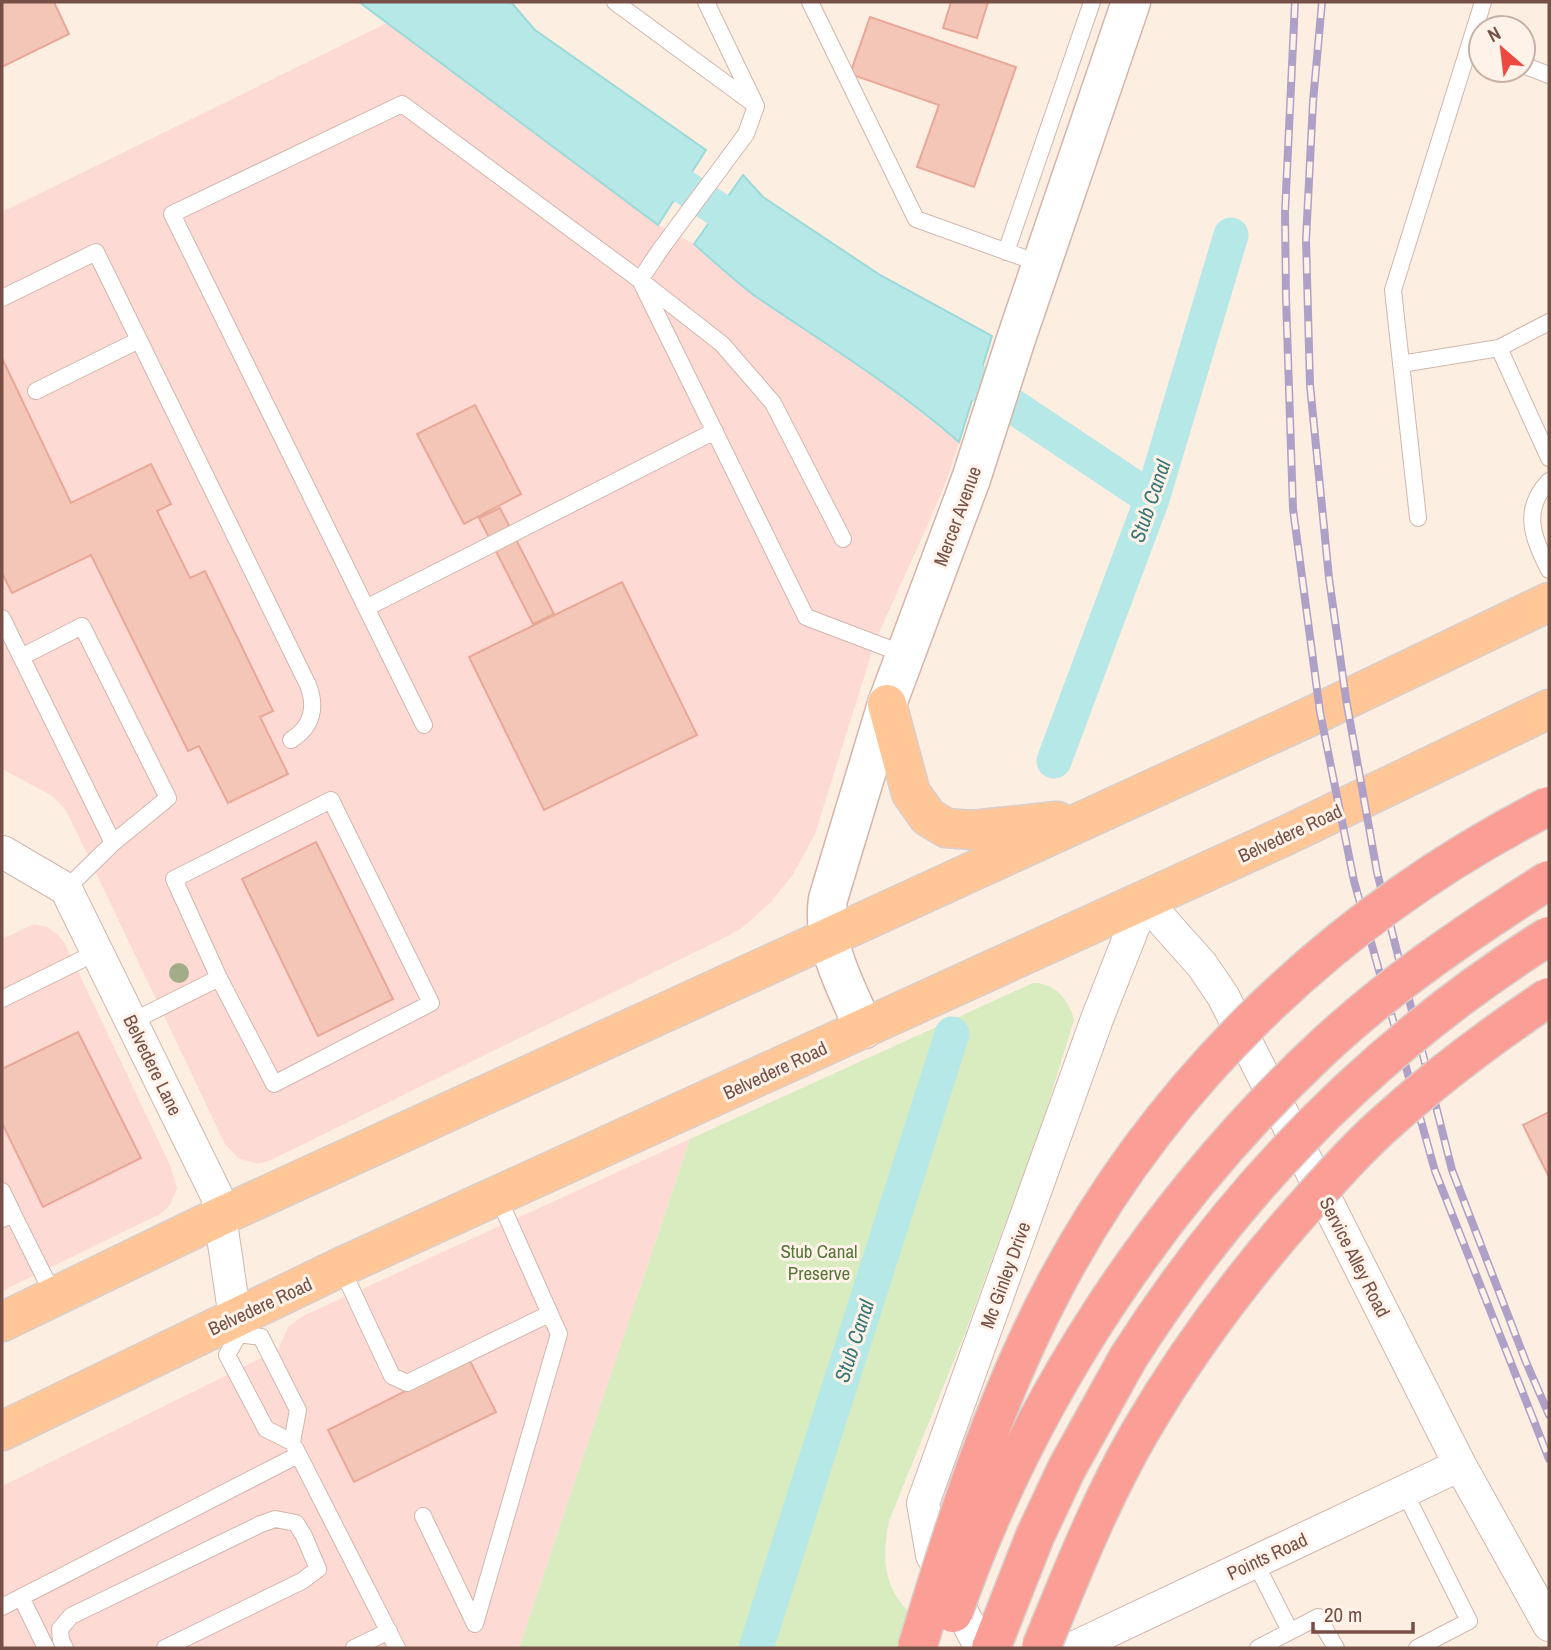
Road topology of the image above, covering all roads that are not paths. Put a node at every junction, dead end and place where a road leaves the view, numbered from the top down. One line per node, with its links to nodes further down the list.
1 (615, 2): 7 (lane)
2 (706, 2): 7 (lane)
3 (810, 2): 8 (lane)
4 (1093, 2): 8 (lane)
5 (1130, 2): 9 (street, Mercer Avenue)
6 (1467, 72): 15 (lane)
7 (756, 106): 10 (lane)
8 (1006, 252): 9 (lane)
9 (1041, 264): 26 (street, Mercer Avenue)
10 (640, 280): 17 (lane); 21 (lane); 24 (lane)
11 (2, 298): 13 (lane)
12 (1549, 322): 14 (lane)
13 (139, 340): 16 (lane); 31 (lane)
14 (1499, 348): 15 (lane); 18 (lane)
15 (1401, 364): 20 (lane)
16 (36, 391)
17 (715, 431): 24 (lane); 26 (lane)
18 (1549, 458)
19 (1549, 481): 22 (lane)
20 (1418, 518)
21 (842, 539)
22 (1549, 570)
23 (1549, 602): 33 (main road)
24 (366, 608): 30 (lane)
25 (2, 618): 27 (lane)
26 (906, 655): 28 (street, Mercer Avenue)
27 (21, 657): 34 (lane); 34 (lane)
28 (887, 704): 33 (main road); 40 (street, Mercer Avenue)
29 (1549, 709): 38 (main road, Belvedere Road)
30 (424, 725)
31 (291, 740)
32 (1549, 806): 72 (highway, bridge)
33 (1087, 818): 40 (main road)
34 (113, 843): 37 (lane)
35 (3, 852): 37 (street)
36 (1549, 880): 73 (highway, bridge)
37 (66, 889): 41 (street, Belvedere Lane)
38 (1144, 900): 46 (main road, Belvedere Road); 58 (street, Service Alley Road); 74 (street, Mc Ginley Drive)
39 (1549, 936): 75 (highway, bridge)
40 (828, 937): 46 (street, Mercer Avenue); 50 (main road)
41 (97, 952): 44 (lane); 45 (street, Belvedere Lane)
42 (219, 978): 42 (lane); 45 (lane)
43 (1549, 997): 76 (highway, bridge)
44 (2, 999)
45 (131, 1022): 50 (street, Belvedere Lane)
46 (864, 1030): 48 (main road, Belvedere Road)
47 (2, 1191): 49 (lane)
48 (498, 1197): 51 (main road, Belvedere Road); 53 (lane)
49 (7, 1217): 52 (lane)
50 (219, 1217): 52 (main road); 55 (street, Belvedere Lane)
51 (341, 1267): 53 (lane); 55 (main road, Belvedere Road)
52 (54, 1297): 54 (main road)
53 (549, 1314): 60 (lane)
54 (2, 1322)
55 (237, 1326): 56 (main road, Belvedere Road); 57 (lane); 57 (lane)
56 (2, 1431)
57 (295, 1449): 62 (lane); 65 (lane)
58 (1460, 1465): 59 (street, Points Road); 64 (street, Service Alley Road)
59 (1404, 1491): 61 (street, Points Road); 80 (lane)
60 (423, 1516)
61 (1255, 1562): 66 (lane); 77 (street, Points Road)
62 (21, 1597): 63 (lane); 67 (lane)
63 (2, 1606)
64 (1549, 1625)
65 (389, 1631): 70 (lane); 71 (lane)
66 (1290, 1631): 78 (lane); 79 (lane)
67 (46, 1648)
68 (65, 1648): 69 (lane)
69 (165, 1648)
70 (354, 1648)
71 (397, 1648)
72 (917, 1648)
73 (940, 1648)
74 (981, 1648)
75 (991, 1648)
76 (1041, 1648)
77 (1073, 1648)
78 (1258, 1648)
79 (1336, 1648)
80 (1417, 1648)

